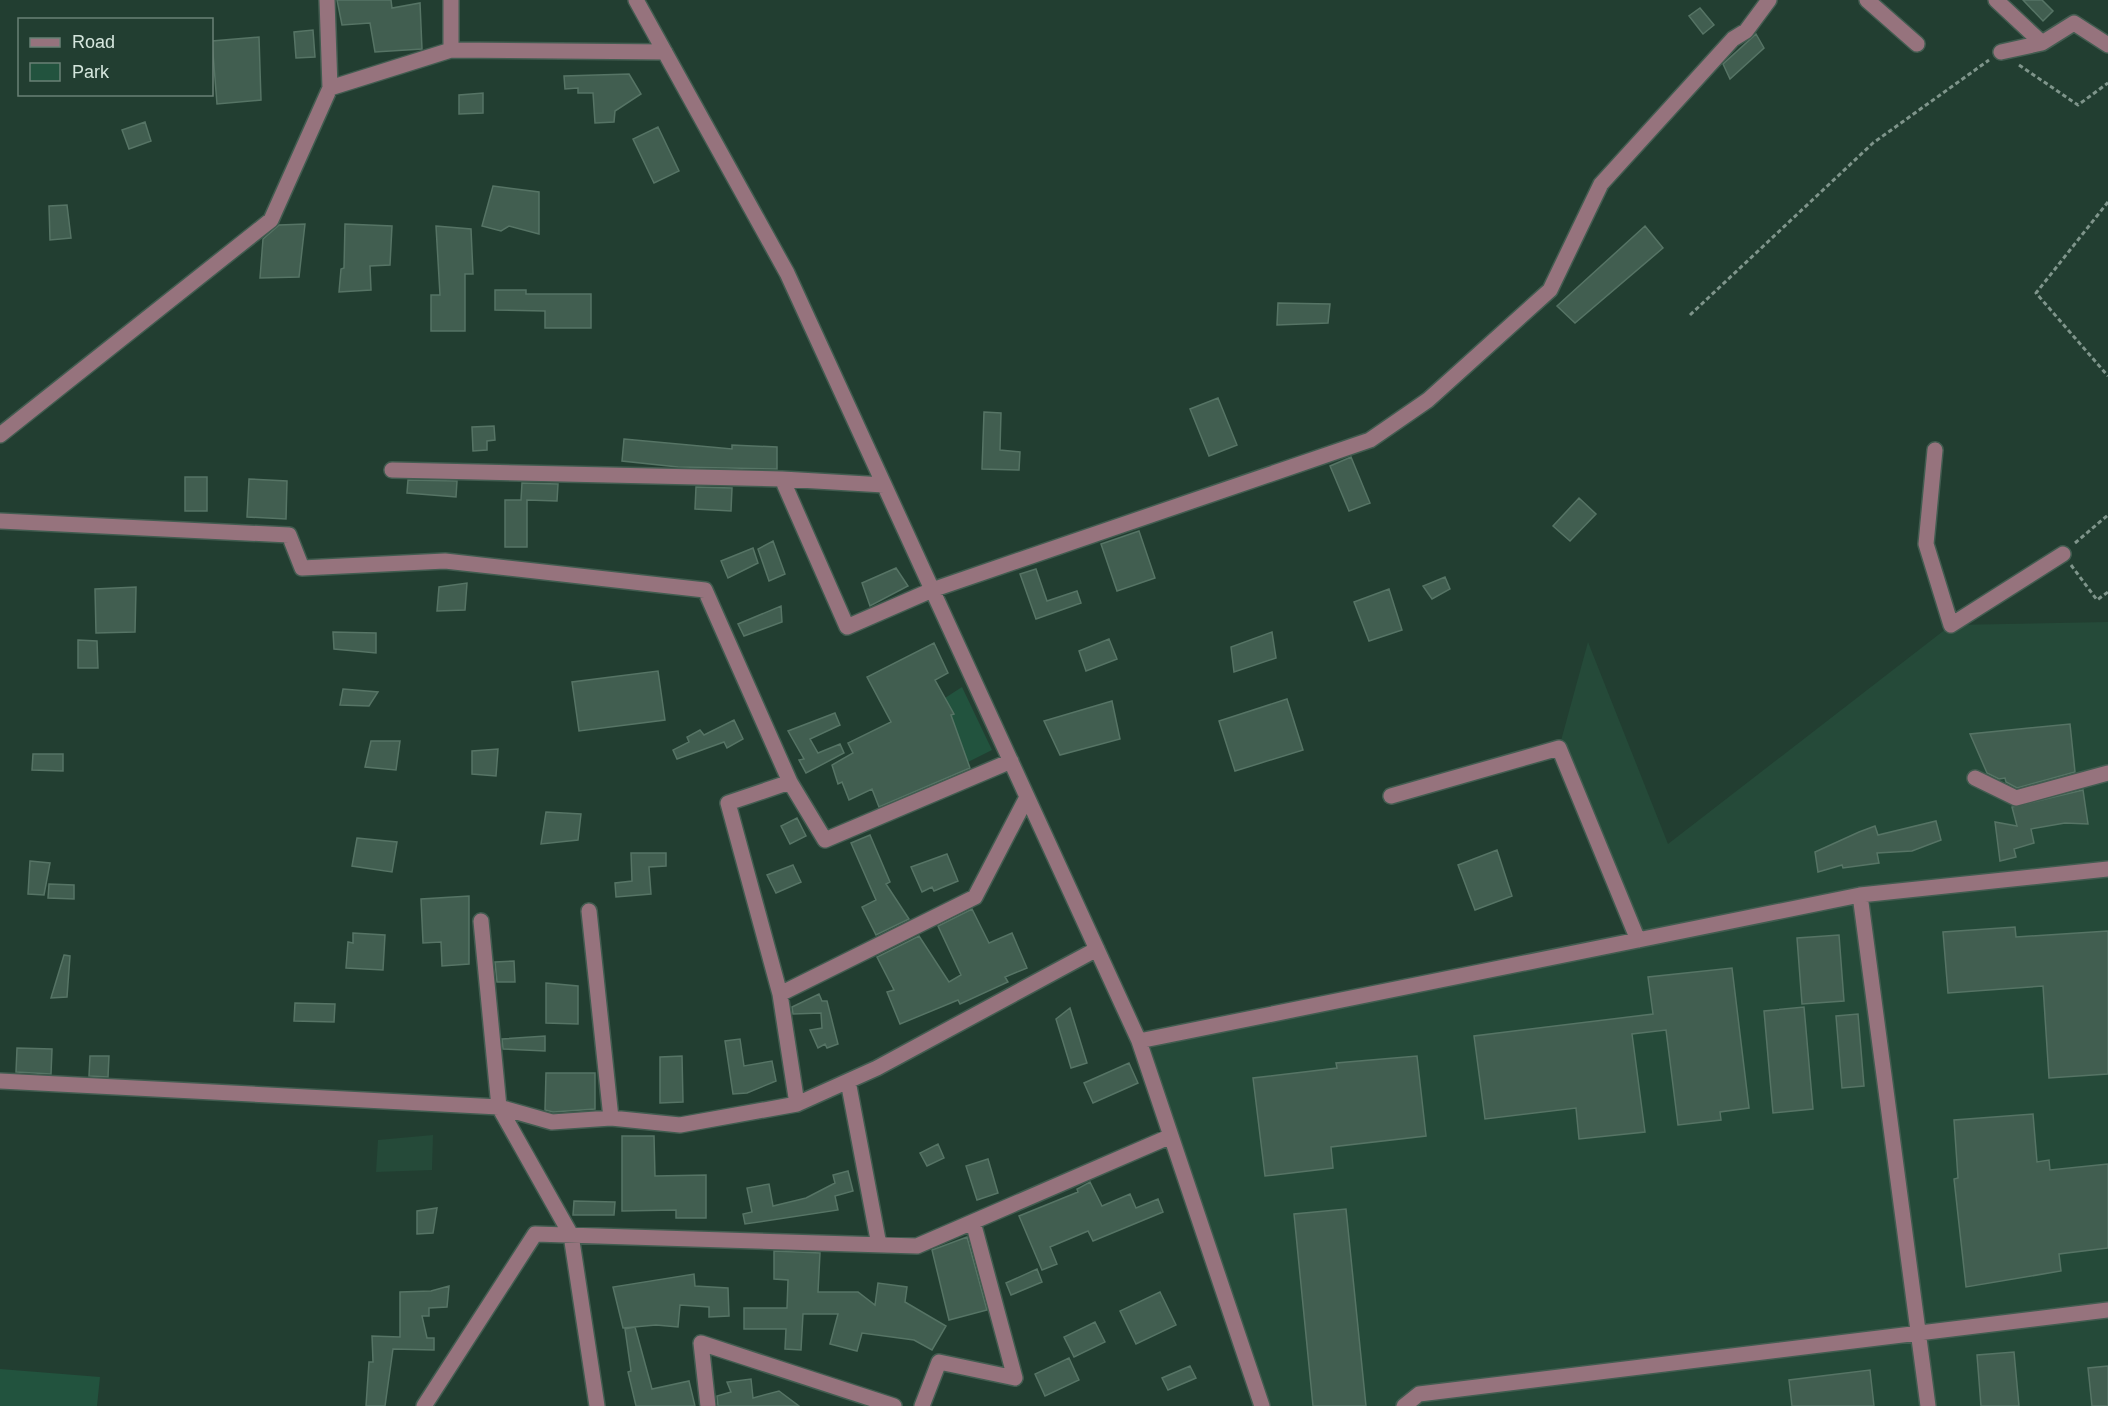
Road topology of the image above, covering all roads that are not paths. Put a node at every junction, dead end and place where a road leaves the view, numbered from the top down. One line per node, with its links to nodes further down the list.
1 (327, 0): 13 (street)
2 (451, 0): 10 (street)
3 (636, 0): 11 (street)
4 (1769, 0): 21 (street)
5 (1866, 0): 8 (street)
6 (1996, 0): 7 (street)
7 (2042, 43): 9 (street); 12 (street)
8 (1917, 44)
9 (2108, 45)
10 (451, 50): 11 (street); 13 (street)
11 (665, 52): 18 (street)
12 (2001, 52)
13 (330, 88): 14 (street)
14 (0, 435)
15 (1935, 450): 20 (street)
16 (392, 470): 17 (street)
17 (782, 479): 18 (street); 21 (street)
18 (884, 484): 21 (street)
19 (0, 521): 25 (street)
20 (2063, 554)
21 (932, 590): 22 (street)
22 (1011, 761): 25 (street); 27 (street)
23 (2108, 773): 24 (street)
24 (1975, 778)
25 (790, 782): 34 (street)
26 (1391, 796): 32 (street)
27 (1027, 797): 33 (street); 34 (street)
28 (2108, 869): 29 (street)
29 (1860, 896): 32 (street); 46 (street)
30 (589, 911): 40 (street)
31 (480, 921): 39 (street)
32 (1638, 940): 35 (street)
33 (1097, 949): 35 (street); 37 (street)
34 (780, 994): 38 (street)
35 (1139, 1041): 41 (street)
36 (0, 1081): 39 (street)
37 (848, 1081): 38 (street); 44 (street)
38 (797, 1104): 40 (street)
39 (499, 1107): 40 (street); 43 (street)
40 (611, 1118)
41 (1171, 1136): 42 (street); 52 (street)
42 (973, 1222): 44 (street); 51 (street)
43 (571, 1235): 44 (street); 48 (street); 49 (street)
44 (879, 1245)
45 (2108, 1310): 46 (street)
46 (1918, 1333): 53 (street); 54 (street)
47 (884, 1404): 50 (street)
48 (424, 1406)
49 (597, 1406)
50 (708, 1406)
51 (922, 1406)
52 (1262, 1406)
53 (1404, 1406)
54 (1928, 1406)

